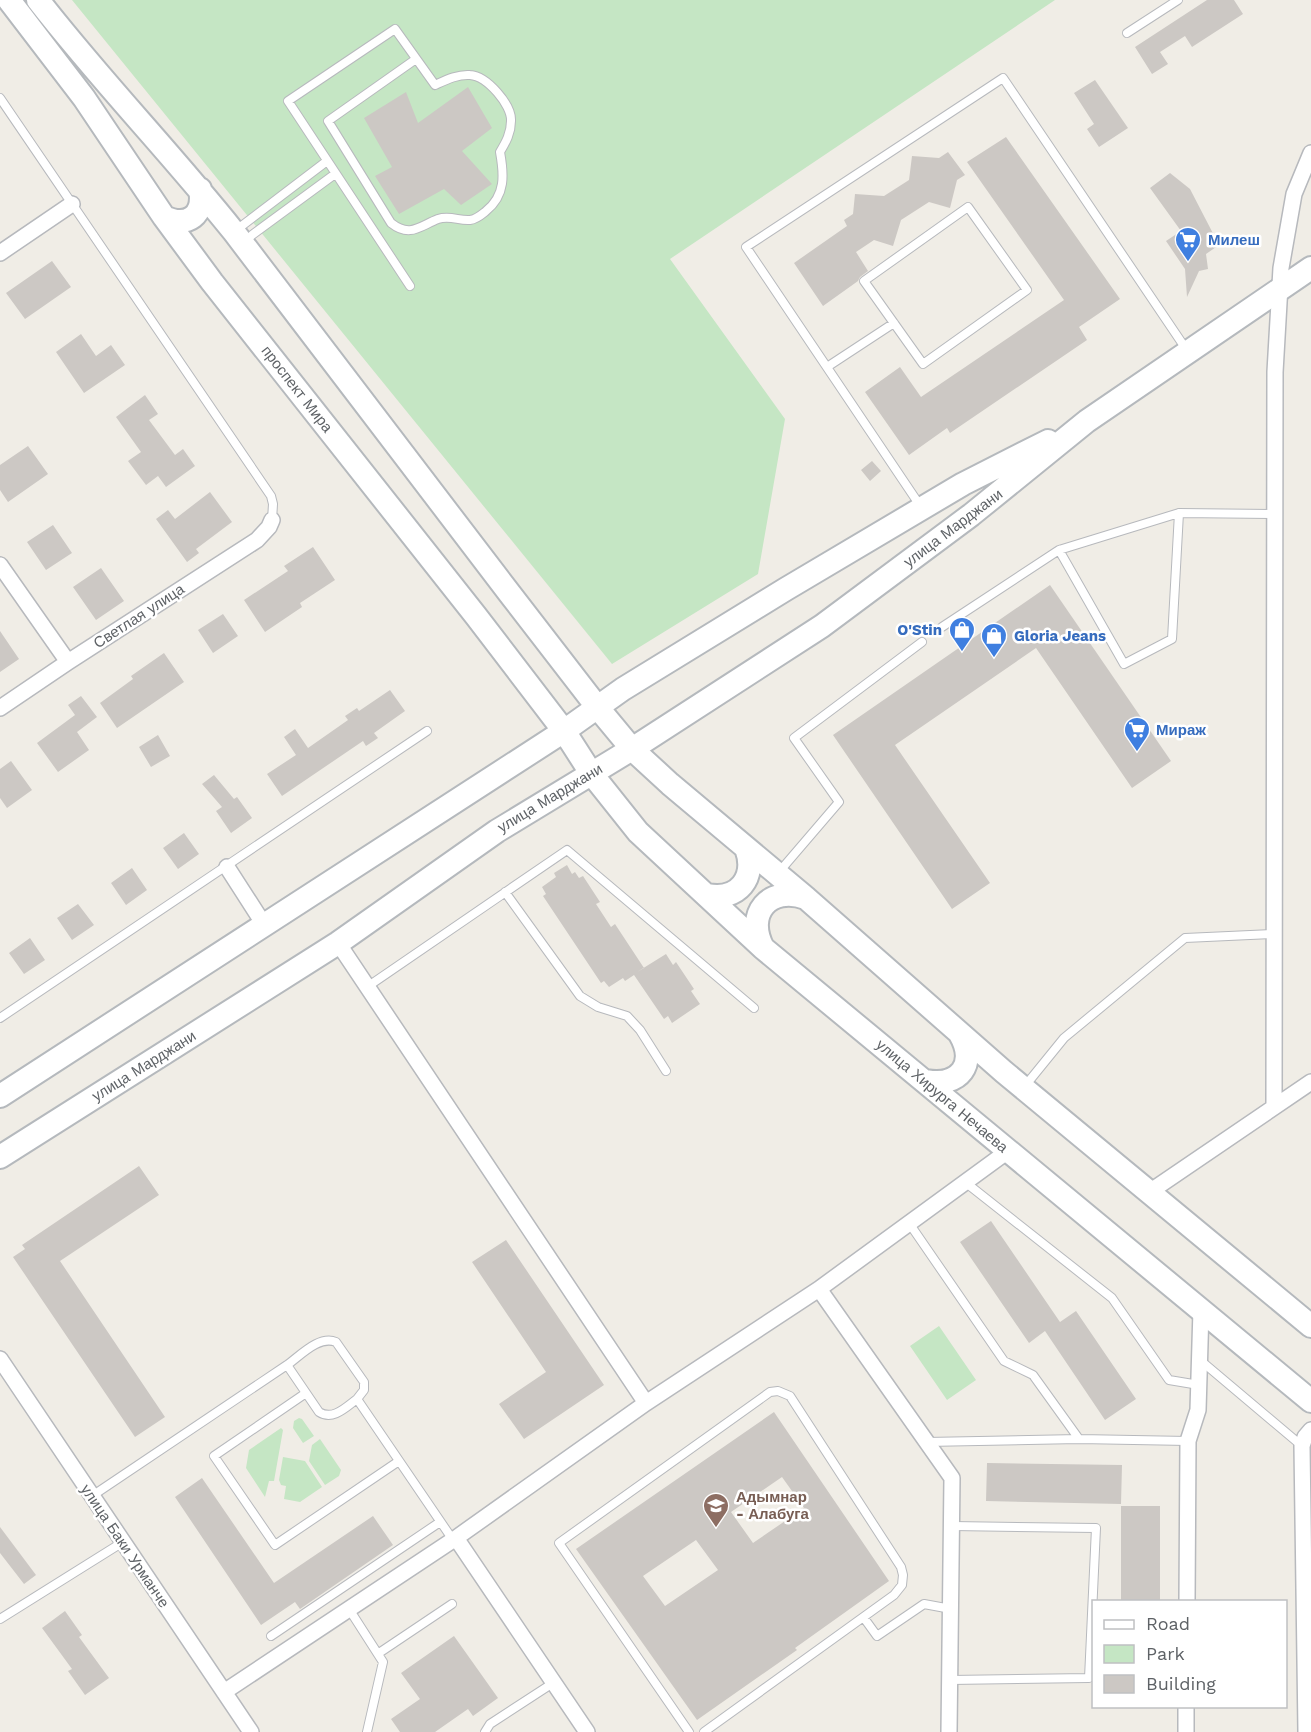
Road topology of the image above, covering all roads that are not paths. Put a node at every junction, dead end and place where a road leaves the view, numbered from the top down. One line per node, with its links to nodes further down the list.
1 (9, 0): 12 (main road, проспект Мира)
2 (1178, 0): 4 (lane)
3 (44, 2): 10 (main road)
4 (1127, 33)
5 (416, 59): 5 (lane); 8 (lane)
6 (0, 98): 11 (lane)
7 (1311, 153): 17 (street)
8 (327, 161): 9 (lane); 13 (lane)
9 (335, 174): 13 (lane); 16 (lane)
10 (200, 189): 12 (main road); 13 (main road)
11 (72, 204): 14 (street); 25 (lane)
12 (164, 217): 29 (main road, проспект Мира)
13 (239, 238): 28 (main road)
14 (0, 253)
15 (1311, 268): 17 (main road, улица Марджани)
16 (410, 286)
17 (1279, 290): 19 (main road, улица Марджани); 24 (street)
18 (894, 323): 18 (lane); 20 (lane)
19 (1189, 352): 20 (lane); 21 (main road, улица Марджани)
20 (827, 367): 22 (lane)
21 (1087, 422): 22 (main road, улица Марджани); 37 (main road, улица Марджани)
22 (922, 508): 34 (main road, улица Марджани)
23 (1179, 513): 24 (lane); 26 (lane); 26 (lane)
24 (1275, 514): 46 (street)
25 (272, 519): 32 (street, Светлая улица)
26 (1059, 550): 30 (lane)
27 (0, 565): 32 (street)
28 (510, 594): 29 (main road); 34 (main road)
29 (476, 615): 36 (main road, проспект Мира)
30 (942, 627)
31 (922, 642): 41 (lane)
32 (68, 662): 33 (street, Светлая улица)
33 (0, 708)
34 (598, 708): 36 (main road, улица Марджани); 37 (main road)
35 (427, 731): 40 (lane)
36 (564, 731): 38 (main road, проспект Мира); 45 (main road, улица Марджани)
37 (632, 749): 38 (main road, улица Марджани); 39 (main road)
38 (591, 773): 43 (main road, улица Хирурга Нечаева); 47 (main road, улица Марджани)
39 (746, 848): 41 (main road); 43 (main road)
40 (227, 867): 45 (street); 51 (lane)
41 (778, 874): 44 (main road)
42 (505, 892): 49 (lane); 50 (lane); 53 (lane)
43 (707, 895): 48 (main road, улица Хирурга Нечаева)
44 (806, 898): 48 (main road); 52 (main road)
45 (265, 926): 57 (main road, улица Марджани)
46 (1274, 934): 56 (lane); 58 (street)
47 (338, 943): 49 (street); 60 (main road, улица Марджани)
48 (763, 948): 54 (main road, улица Хирурга Нечаева)
49 (367, 987): 74 (street)
50 (754, 1008)
51 (0, 1018)
52 (960, 1034): 54 (main road); 56 (main road)
53 (666, 1071)
54 (927, 1081): 59 (main road, улица Хирурга Нечаева)
55 (1311, 1082): 58 (street)
56 (1024, 1088): 62 (main road)
57 (0, 1096)
58 (1274, 1107): 62 (street)
59 (1008, 1151): 61 (street); 65 (main road, улица Хирурга Нечаева)
60 (0, 1157)
61 (965, 1182): 63 (street); 70 (lane)
62 (1148, 1193): 66 (main road)
63 (909, 1223): 64 (street); 76 (lane)
64 (819, 1289): 74 (street); 77 (street)
65 (1201, 1310): 68 (street); 73 (main road, улица Хирурга Нечаева)
66 (1311, 1326)
67 (0, 1359): 81 (street, улица Баки Урманче)
68 (1200, 1359): 70 (street); 79 (lane)
69 (286, 1365): 71 (lane); 72 (lane); 81 (lane)
70 (1199, 1385): 78 (street)
71 (306, 1393): 72 (lane); 80 (lane)
72 (357, 1399): 80 (lane)
73 (1311, 1401)
74 (646, 1402): 84 (street)
75 (1311, 1430): 79 (street)
76 (1079, 1439): 77 (lane); 78 (lane)
77 (926, 1442): 83 (street)
78 (1188, 1442): 87 (street)
79 (1302, 1446): 96 (street)
80 (399, 1461): 82 (lane)
81 (92, 1496): 85 (street, улица Баки Урманче)
82 (440, 1522): 84 (lane); 94 (lane)
83 (952, 1526): 86 (lane); 90 (street)
84 (454, 1539): 89 (street); 98 (street)
85 (123, 1542): 93 (lane); 99 (street, улица Баки Урманче)
86 (1093, 1600)
87 (1187, 1600)
88 (452, 1604): 95 (lane)
89 (349, 1609): 95 (lane); 99 (street)
90 (951, 1609): 92 (lane); 97 (street)
91 (1092, 1614): 97 (lane)
92 (864, 1617): 105 (lane); 106 (lane)
93 (0, 1619)
94 (271, 1636)
95 (379, 1653): 102 (lane)
96 (1308, 1677): 109 (street)
97 (950, 1680): 107 (street)
98 (554, 1683): 103 (lane); 104 (street)
99 (224, 1692): 101 (street, улица Баки Урманче)
100 (1186, 1708): 108 (street)
101 (251, 1732)
102 (367, 1732)
103 (485, 1732)
104 (586, 1732)
105 (689, 1732)
106 (704, 1732)
107 (949, 1732)
108 (1186, 1732)
109 (1305, 1732)

